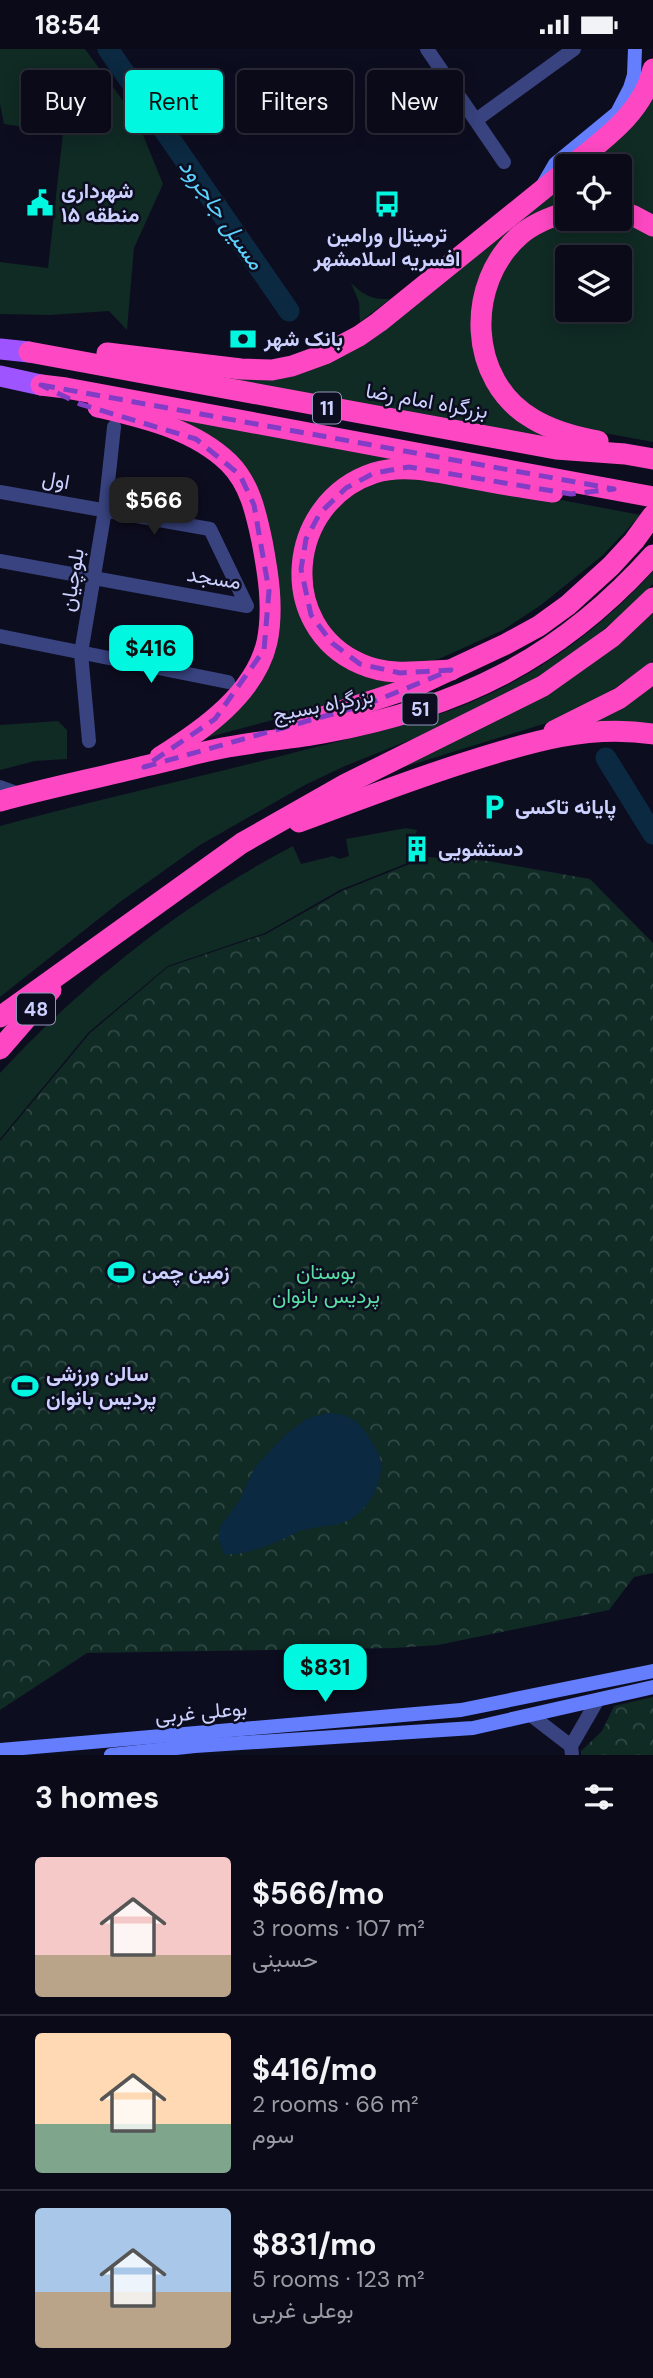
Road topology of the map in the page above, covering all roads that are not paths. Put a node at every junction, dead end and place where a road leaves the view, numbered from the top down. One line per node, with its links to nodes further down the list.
1 (427, 49): 5 (street)
2 (574, 49): 5 (street)
3 (635, 49): 9 (main road)
4 (653, 69): 6 (highway)
5 (475, 120): 7 (street)
6 (586, 154)
7 (504, 162)
8 (555, 180): 9 (highway)
9 (537, 194): 14 (highway)
10 (632, 215): 12 (highway)
11 (555, 216): 18 (highway)
12 (653, 226)
13 (0, 349): 14 (main road)
14 (29, 352): 18 (highway, بزرگراه امام رضا / 11)
15 (0, 376): 16 (main road)
16 (41, 385): 20 (highway, 11); 39 (highway)
17 (114, 427): 23 (street, بلوچیان)
18 (625, 454): 19 (highway, بزرگراه امام رضا / 11)
19 (653, 459)
20 (614, 489): 22 (highway, 11); 32 (highway)
21 (0, 492): 23 (street, اول)
22 (653, 496)
23 (104, 510): 25 (street, اول); 28 (street, بلوچیان)
24 (653, 515): 32 (highway)
25 (210, 529): 28 (street, مسجد)
26 (653, 555): 38 (highway, بزرگراه بسیج / 51)
27 (0, 561): 28 (street)
28 (93, 578): 31 (street, بلوچیان)
29 (653, 598): 43 (highway, 51)
30 (0, 636): 31 (street)
31 (81, 653): 34 (street); 37 (street, بلوچیان)
32 (451, 670): 38 (highway)
33 (653, 673): 36 (highway)
34 (228, 682)
35 (653, 734): 36 (highway)
36 (537, 740): 43 (highway)
37 (89, 741)
38 (228, 747): 39 (highway, بزرگراه بسیج / 51)
39 (144, 767): 41 (highway, بزرگراه بسیج / 51)
40 (0, 787): 41 (street)
41 (22, 795): 42 (highway, بزرگراه بسیج / 51)
42 (0, 801)
43 (242, 843): 44 (highway, 51)
44 (70, 967): 45 (highway); 46 (highway, 48)
45 (0, 1017)
46 (0, 1049)
47 (653, 1671): 51 (main road, بوعلی غربی)
48 (653, 1687): 49 (main road, بوعلی غربی)
49 (597, 1701): 50 (main road, بوعلی غربی); 52 (street)
50 (532, 1716): 52 (street); 53 (main road, بوعلی غربی)
51 (0, 1750)
52 (571, 1750)
53 (111, 1755)

